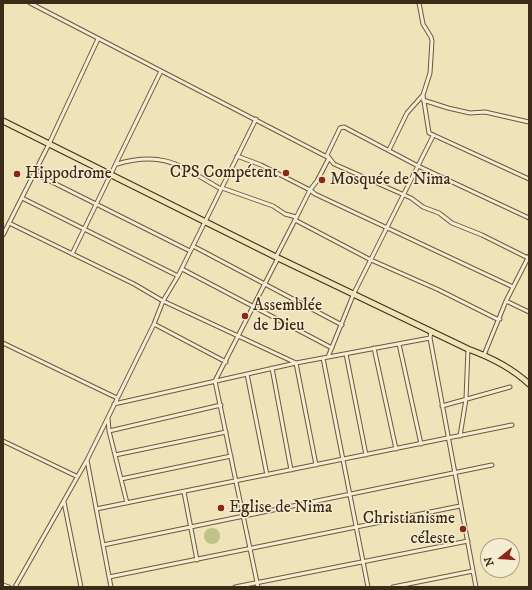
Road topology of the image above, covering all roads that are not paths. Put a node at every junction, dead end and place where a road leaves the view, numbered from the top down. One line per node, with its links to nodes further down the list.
1 (30, 3): 3 (street)
2 (419, 3): 5 (street)
3 (98, 39): 4 (street); 11 (street)
4 (161, 71): 7 (street); 15 (street)
5 (423, 95): 6 (street); 12 (street)
6 (423, 100): 9 (street); 10 (street)
7 (256, 119): 13 (street); 14 (street)
8 (3, 121): 11 (main road)
9 (529, 122)
10 (433, 136): 16 (street); 19 (street)
11 (49, 144): 17 (street); 18 (main road)
12 (389, 150): 14 (street); 16 (street)
13 (237, 156): 20 (street); 21 (street)
14 (329, 158): 21 (street); 24 (street)
15 (117, 164): 18 (street); 20 (street)
16 (418, 166): 24 (street); 27 (street)
17 (34, 173): 25 (street); 26 (street)
18 (112, 174): 26 (street); 29 (main road)
19 (529, 179)
20 (221, 189): 28 (street); 29 (street)
21 (310, 190): 22 (street); 23 (street)
22 (315, 194): 23 (street); 31 (street)
23 (307, 195): 28 (street)
24 (402, 196): 31 (street); 38 (street)
25 (22, 198): 30 (street); 32 (street)
26 (97, 205): 32 (street); 35 (street)
27 (529, 218)
28 (295, 219): 37 (street); 39 (street)
29 (205, 222): 34 (street); 37 (main road)
30 (9, 223): 33 (street); 36 (street)
31 (387, 228): 39 (street); 43 (street)
32 (84, 230): 36 (street); 41 (street)
33 (3, 236)
34 (193, 246): 35 (street); 42 (street)
35 (190, 251): 40 (street)
36 (72, 254): 45 (street)
37 (277, 257): 42 (street); 44 (main road)
38 (528, 257): 43 (street)
39 (370, 260): 44 (street); 49 (street)
40 (182, 268): 41 (street); 47 (street)
41 (178, 276): 45 (street)
42 (265, 284): 47 (street); 51 (street)
43 (514, 287): 46 (street)
44 (354, 293): 51 (street); 52 (main road)
45 (163, 301): 50 (street); 53 (street)
46 (506, 301): 48 (street); 49 (street)
47 (254, 307): 53 (street); 57 (street)
48 (529, 312)
49 (500, 319): 61 (street)
50 (154, 324): 64 (street); 71 (street)
51 (342, 325): 57 (street)
52 (431, 330): 54 (street); 59 (main road)
53 (239, 335): 64 (street); 65 (street)
54 (430, 338): 56 (street); 75 (street)
55 (3, 343): 71 (street)
56 (399, 344): 58 (street); 83 (street)
57 (332, 348): 62 (street)
58 (374, 348): 60 (street); 84 (street)
59 (468, 349): 61 (main road); 72 (street)
60 (346, 354): 62 (street); 86 (street)
61 (484, 355): 69 (main road)
62 (328, 357): 63 (street)
63 (323, 358): 65 (street); 89 (street)
64 (226, 362): 68 (street)
65 (296, 363): 66 (street); 90 (street)
66 (272, 368): 67 (street); 92 (street)
67 (247, 374): 68 (street); 94 (street)
68 (215, 381): 73 (street); 74 (street)
69 (529, 384)
70 (510, 387): 72 (street)
71 (117, 398): 73 (street)
72 (466, 400): 75 (street); 80 (street)
73 (114, 404): 76 (street)
74 (221, 405): 78 (street); 79 (street)
75 (442, 406): 81 (street)
76 (108, 416): 78 (street); 88 (street)
77 (512, 425): 80 (street)
78 (109, 431): 85 (street)
79 (226, 432): 85 (street); 87 (street)
80 (460, 436): 81 (street)
81 (448, 438): 83 (street); 93 (street)
82 (3, 441): 95 (street)
83 (421, 444): 84 (street)
84 (396, 449): 86 (street)
85 (115, 455): 96 (street)
86 (366, 455): 89 (street)
87 (231, 456): 96 (street); 97 (street)
88 (87, 460): 95 (street); 103 (street)
89 (341, 460): 90 (street); 99 (street)
90 (316, 465): 92 (street)
91 (492, 465): 93 (street)
92 (291, 470): 94 (street)
93 (454, 474): 99 (street); 102 (street)
94 (267, 475): 97 (street)
95 (76, 476): 100 (street)
96 (121, 479): 101 (street)
97 (236, 481): 98 (street); 104 (street)
98 (184, 492): 101 (street); 105 (street)
99 (349, 495): 104 (street); 106 (street)
100 (64, 502): 117 (street); 118 (street)
101 (127, 503): 103 (street)
102 (460, 506): 106 (street); 107 (street)
103 (96, 509): 108 (street)
104 (244, 516): 105 (street); 109 (street)
105 (191, 527): 108 (street); 110 (street)
106 (356, 528): 109 (street); 111 (street)
107 (468, 541): 111 (street); 112 (street)
108 (103, 545): 113 (street)
109 (250, 549): 110 (street); 114 (street)
110 (197, 560): 113 (street)
111 (363, 561): 114 (street); 122 (street)
112 (473, 571): 123 (street); 124 (street)
113 (109, 577): 119 (street)
114 (257, 582): 120 (street); 121 (street)
115 (3, 584): 116 (street)
116 (8, 587)
117 (15, 587)
118 (81, 587)
119 (111, 587)
120 (235, 587)
121 (258, 587)
122 (368, 587)
123 (393, 587)
124 (476, 587)

